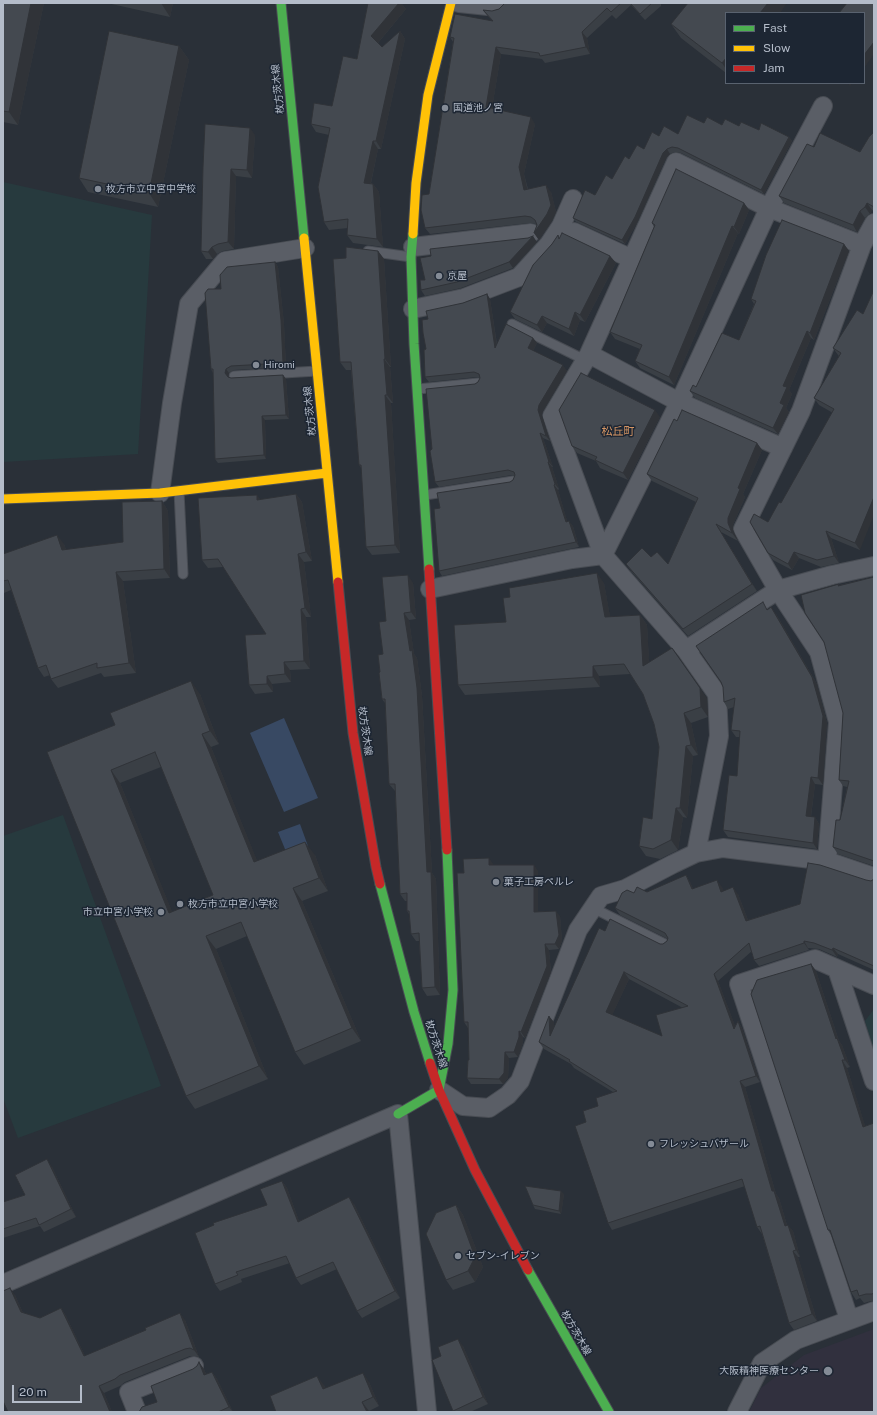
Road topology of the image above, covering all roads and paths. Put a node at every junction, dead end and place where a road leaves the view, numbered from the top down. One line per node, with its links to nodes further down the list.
1 (281, 3): 12 (street, 枚方茨木線)
2 (451, 3): 14 (street)
3 (459, 3): 4 (street)
4 (503, 3)
5 (823, 106): 7 (street)
6 (573, 200): 16 (street)
7 (769, 208): 11 (street); 15 (street); 23 (street)
8 (874, 222): 11 (street)
9 (574, 232): 15 (street)
10 (531, 233): 14 (street)
11 (862, 245): 24 (street)
12 (305, 248): 19 (street, 枚方茨木線); 28 (street)
13 (362, 250): 14 (lane)
14 (412, 252): 16 (street)
15 (632, 259): 18 (street)
16 (413, 309): 22 (street)
17 (512, 324): 18 (lane)
18 (587, 357): 23 (street); 31 (street)
19 (317, 371): 20 (lane); 25 (street, 枚方茨木線)
20 (234, 376)
21 (478, 383): 22 (lane)
22 (418, 389): 29 (street)
23 (679, 402): 24 (street); 31 (street)
24 (783, 448): 35 (street)
25 (327, 474): 27 (street); 45 (street, 枚方茨木線)
26 (513, 481): 29 (lane)
27 (179, 490): 28 (street); 33 (lane)
28 (160, 493): 30 (street)
29 (425, 495): 34 (street)
30 (4, 502)
31 (603, 555): 34 (street); 36 (street)
32 (874, 566): 35 (street)
33 (183, 574)
34 (430, 589): 45 (street)
35 (778, 590): 36 (street); 38 (street)
36 (686, 650): 37 (street)
37 (696, 853): 38 (street); 40 (street)
38 (827, 860): 39 (street)
39 (874, 877)
40 (592, 908): 41 (lane); 45 (street)
41 (667, 944)
42 (837, 969): 43 (street); 44 (street); 49 (street)
43 (874, 985)
44 (874, 1081)
45 (439, 1090): 46 (street); 53 (street, 枚方茨木線)
46 (398, 1114): 47 (street); 52 (street)
47 (3, 1284)
48 (874, 1311): 49 (street)
49 (849, 1319): 54 (street)
50 (194, 1366): 51 (street)
51 (137, 1412)
52 (427, 1412)
53 (609, 1412)
54 (737, 1412)

